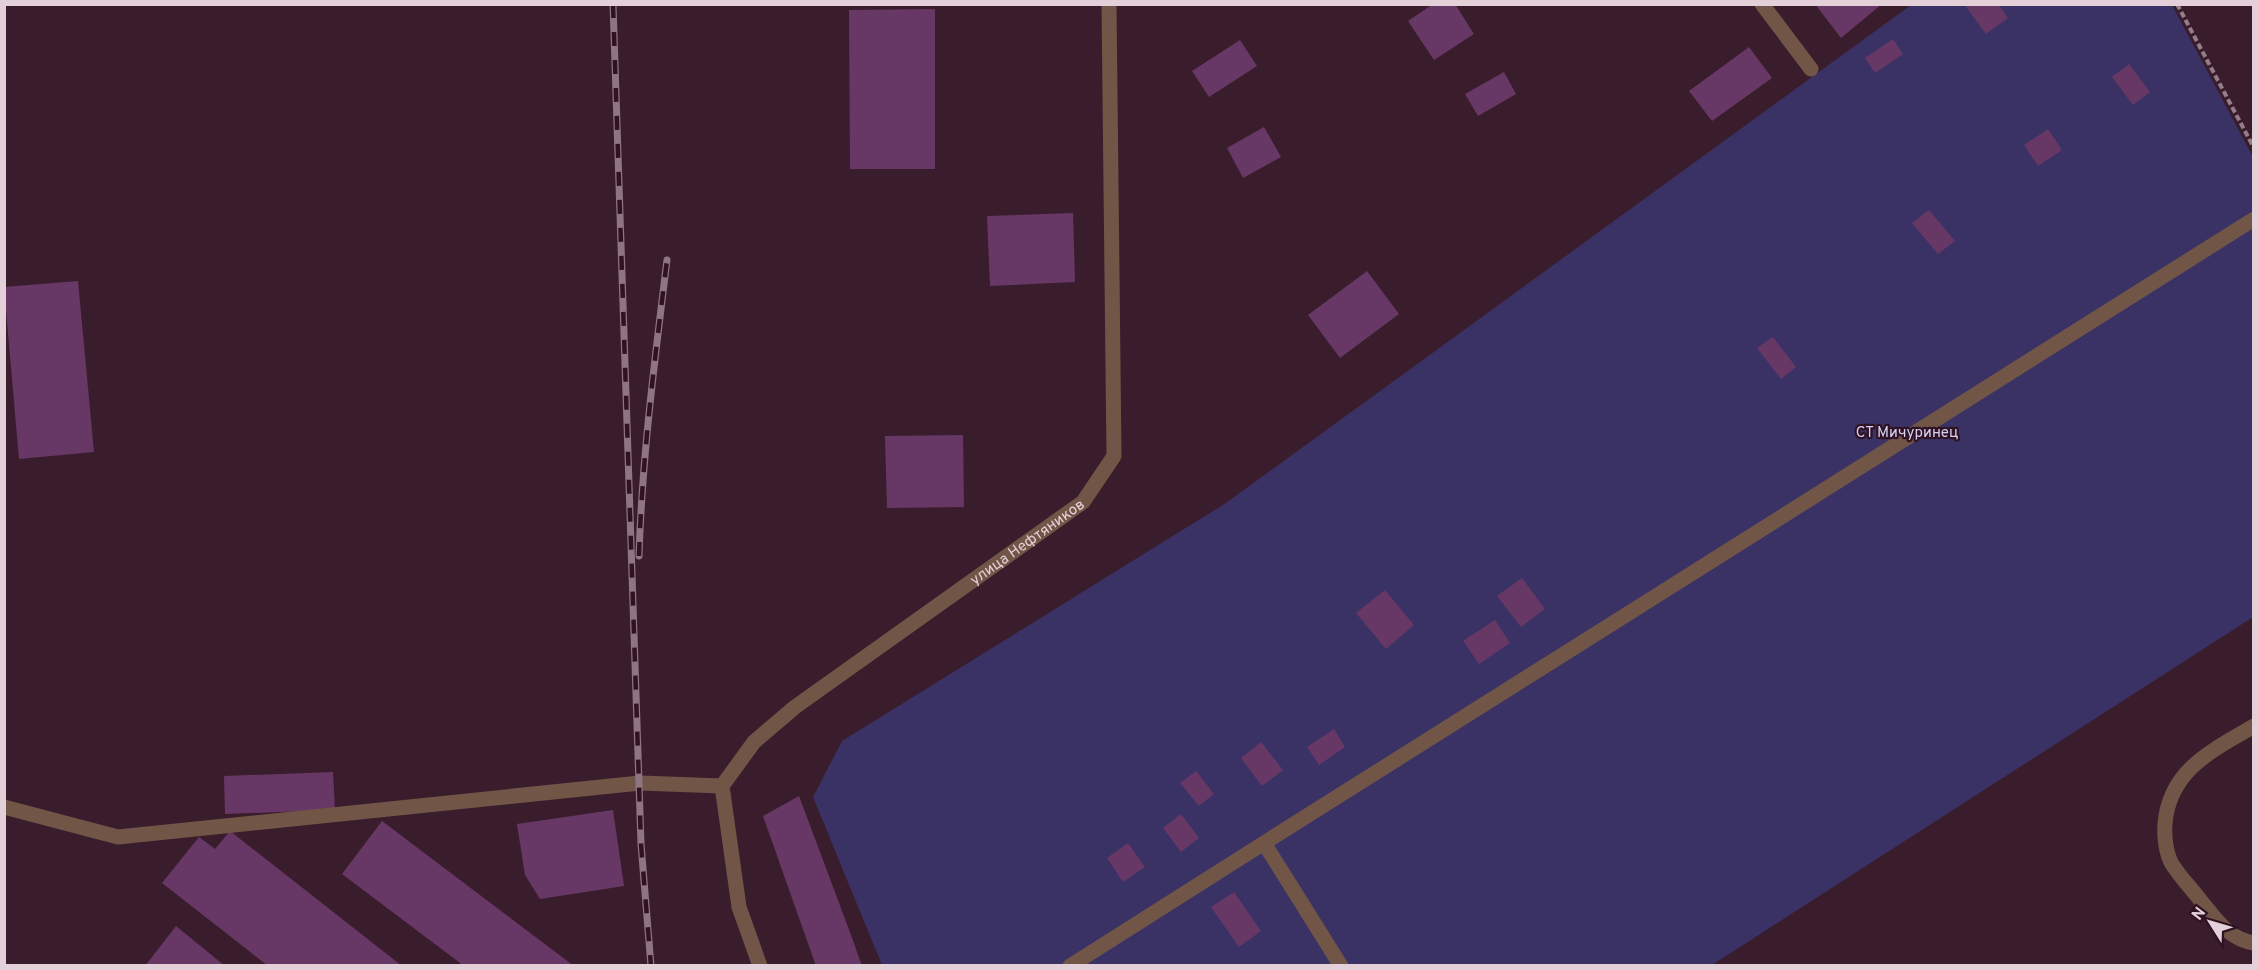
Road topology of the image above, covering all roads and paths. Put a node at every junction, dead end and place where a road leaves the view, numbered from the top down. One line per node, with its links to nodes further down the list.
1 (1109, 4): 8 (street, улица Нефтяников)
2 (1762, 4): 4 (street)
3 (2177, 4): 5 (path)
4 (1811, 69)
5 (2253, 148)
6 (2253, 219): 10 (street)
7 (2253, 726): 11 (street)
8 (722, 786): 9 (street); 12 (street)
9 (4, 807)
10 (1264, 843): 13 (street); 14 (street)
11 (2253, 943)
12 (760, 966)
13 (1070, 966)
14 (1341, 966)

